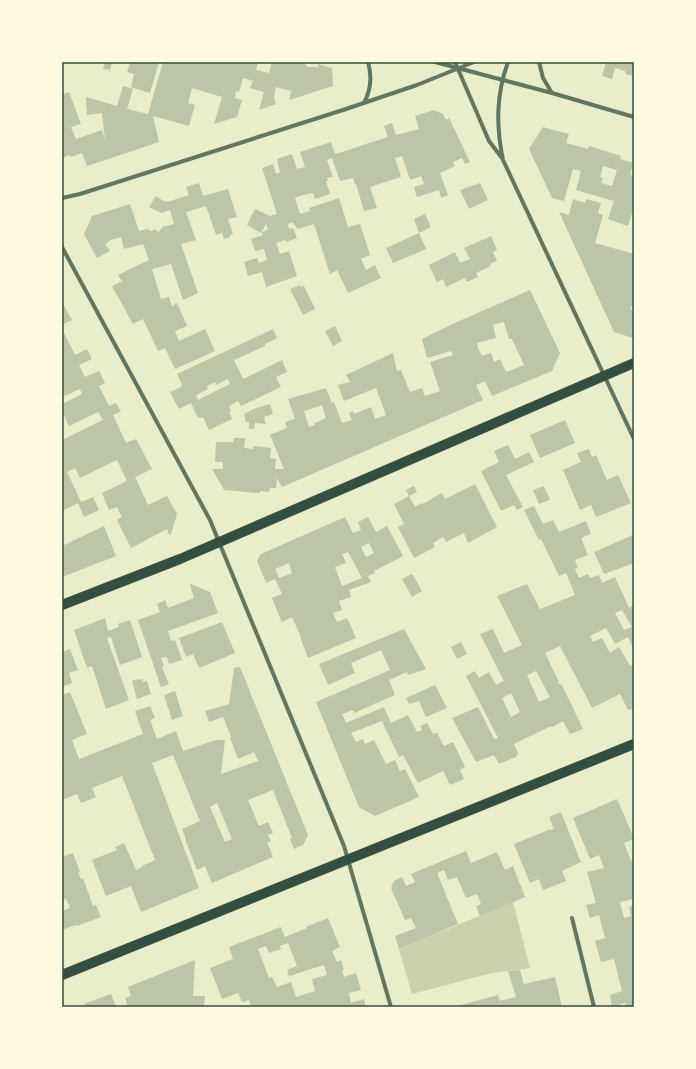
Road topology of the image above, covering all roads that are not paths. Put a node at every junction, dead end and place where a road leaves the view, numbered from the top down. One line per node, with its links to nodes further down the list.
1 (368, 62): 10 (street)
2 (435, 62): 7 (street)
3 (455, 62): 7 (street)
4 (474, 62): 7 (street)
5 (508, 62): 8 (street)
6 (539, 62): 9 (street)
7 (458, 69): 8 (street); 10 (street); 12 (street)
8 (502, 80): 9 (street); 12 (street)
9 (552, 93): 11 (street)
10 (364, 103): 13 (street)
11 (634, 117)
12 (503, 160): 16 (street)
13 (62, 198)
14 (62, 247): 18 (street)
15 (634, 363): 16 (main road)
16 (604, 376): 17 (street); 18 (main road)
17 (634, 439)
18 (219, 542): 19 (main road); 21 (street)
19 (62, 605)
20 (634, 744): 21 (main road)
21 (348, 859): 23 (main road); 24 (street)
22 (572, 918): 25 (street)
23 (62, 974)
24 (391, 1007)
25 (594, 1007)

